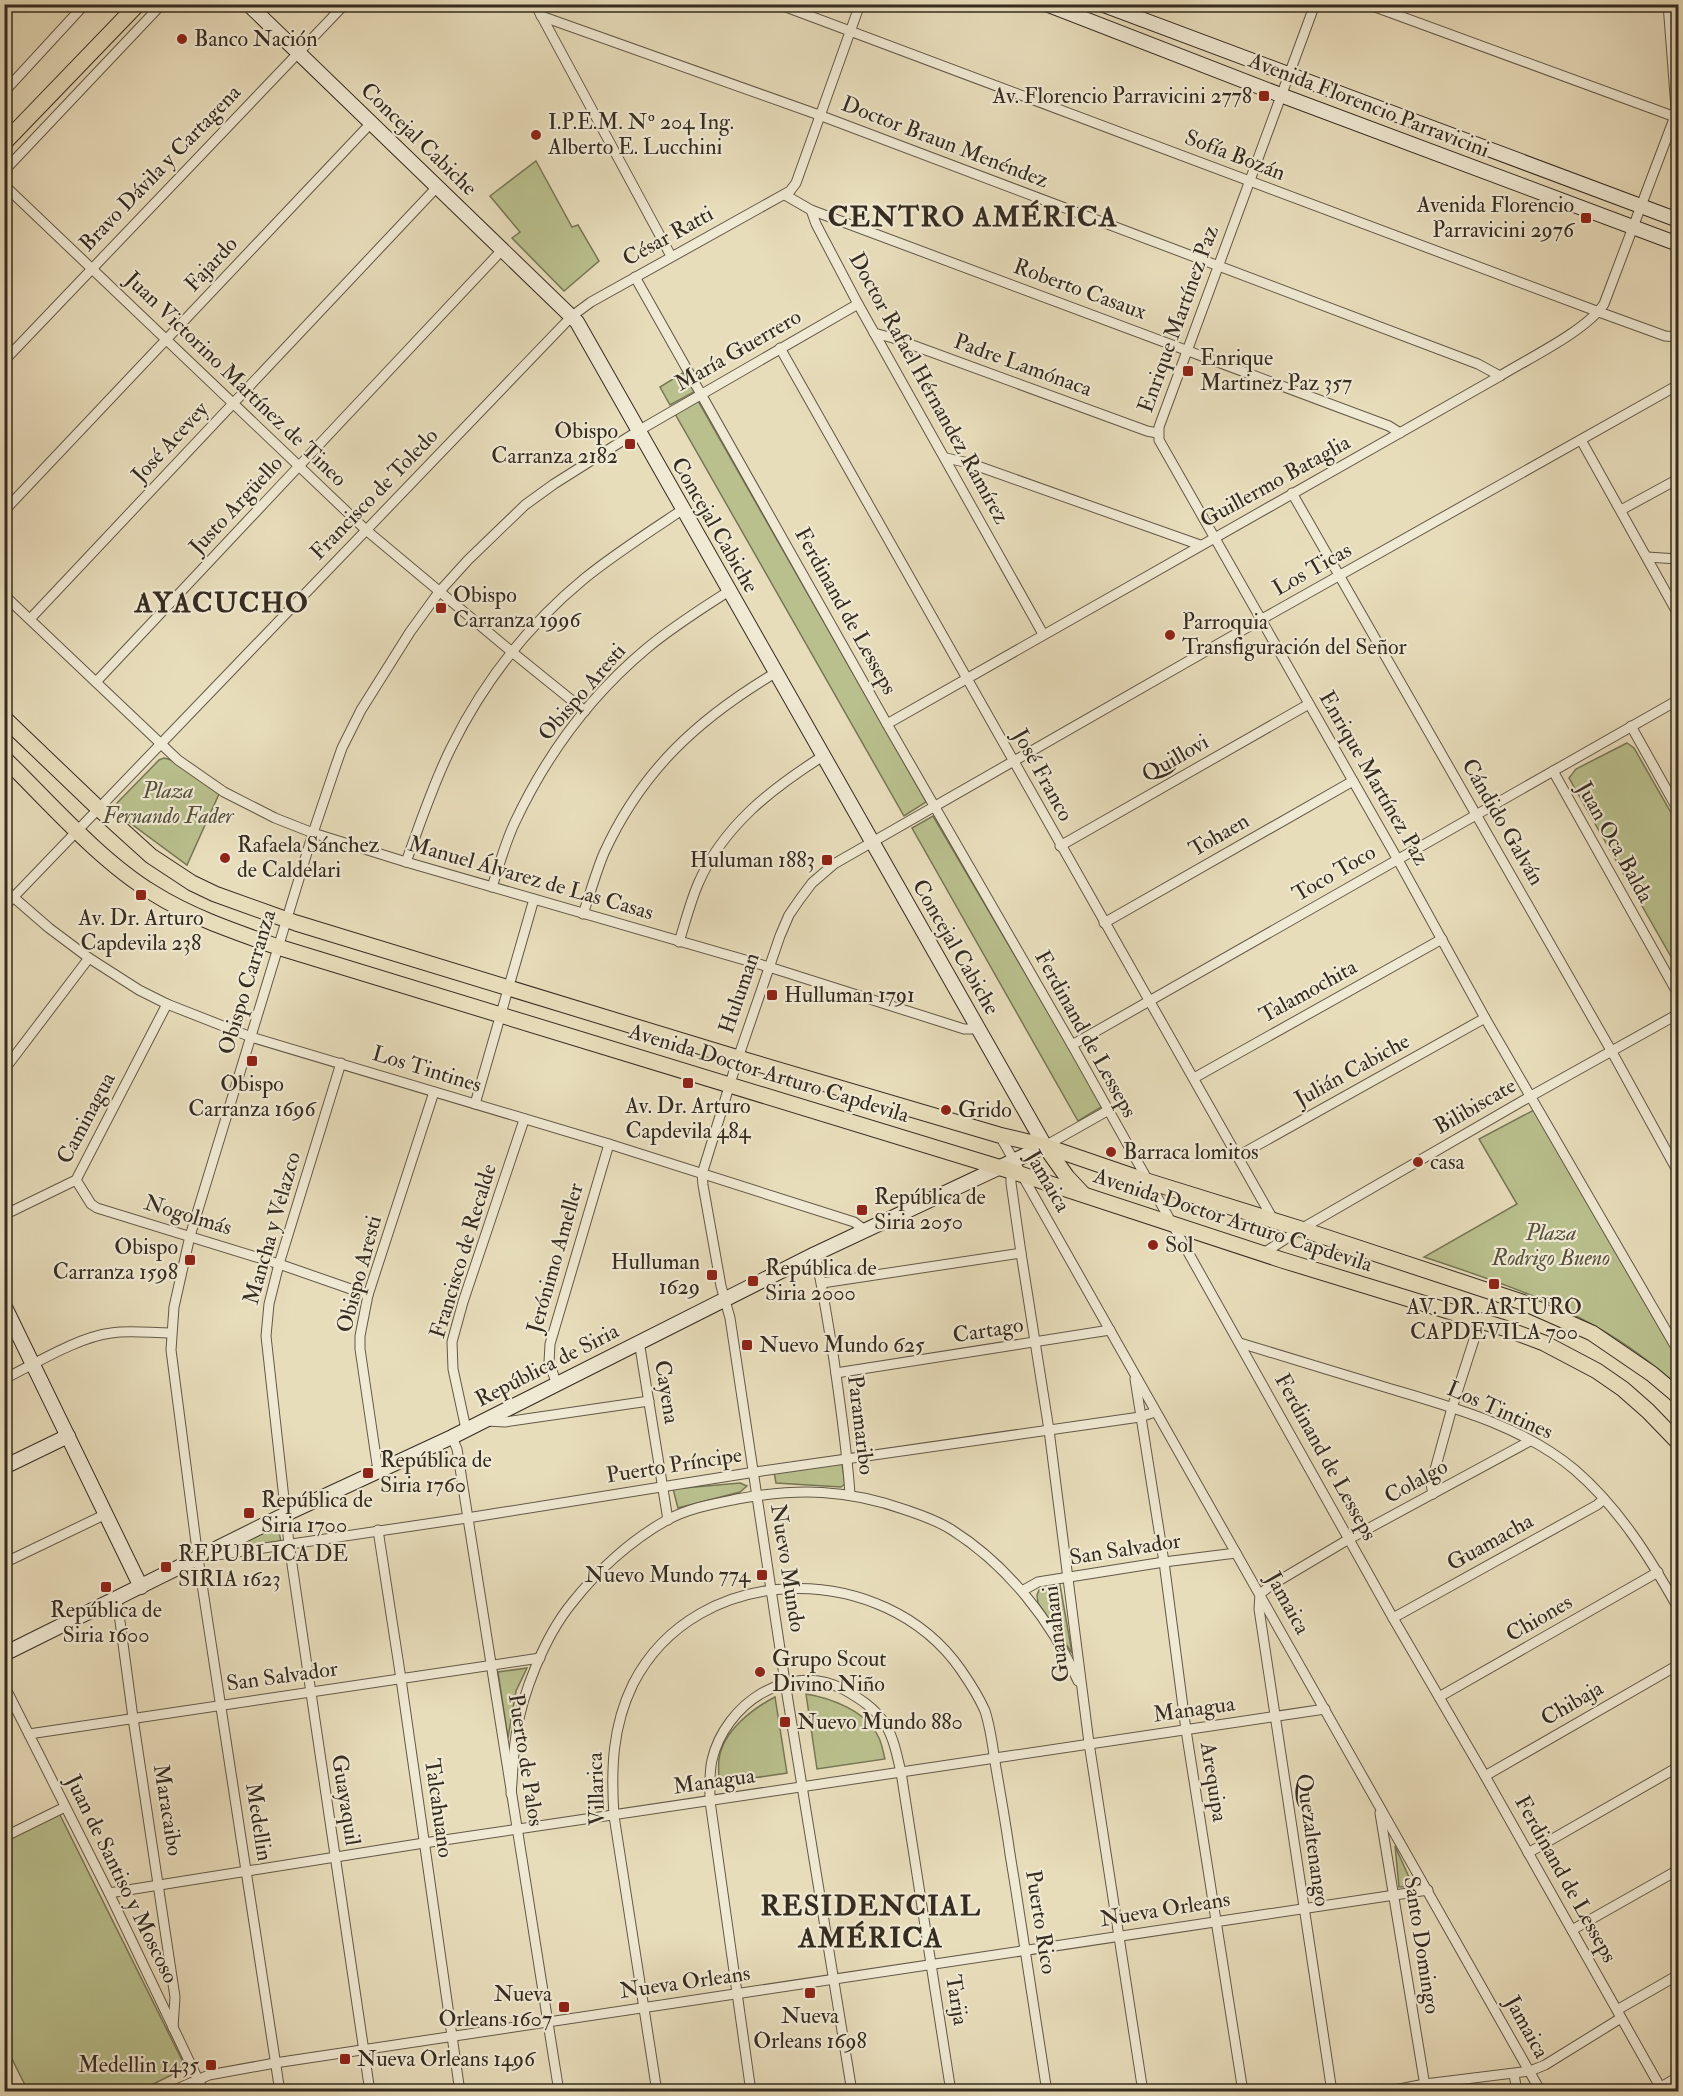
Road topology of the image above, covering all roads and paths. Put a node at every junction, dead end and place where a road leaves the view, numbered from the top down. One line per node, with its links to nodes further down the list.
1 (85, 4): 18 (street)
2 (162, 4): 25 (street)
3 (248, 4): 16 (main road, Concejal Cabiche)
4 (345, 4): 16 (street, Bravo Dávila y Cartagena)
5 (535, 4): 14 (street)
6 (778, 4): 15 (street, Sofía Bozán)
7 (860, 4): 15 (street)
8 (1046, 4): 19 (main road, Avenida Florencio Parravicini)
9 (1101, 4): 17 (main road, Avenida Florencio Parravicini)
10 (1315, 4): 17 (street, Enrique Martínez Paz)
11 (1367, 4): 21 (street)
12 (1668, 4): 21 (street)
13 (129, 6): 23 (main road); 24 (main road)
14 (542, 16): 20 (street, Doctor Braun Menéndez); 36 (street)
15 (850, 32): 20 (street); 26 (street, Sofía Bozán)
16 (298, 52): 22 (main road, Concejal Cabiche); 38 (street, Bravo Dávila y Cartagena)
17 (1291, 75): 19 (street, Enrique Martínez Paz); 30 (main road, Avenida Florencio Parravicini)
18 (4, 92)
19 (1283, 96): 26 (street, Enrique Martínez Paz); 33 (main road, Avenida Florencio Parravicini)
20 (819, 116): 29 (street); 37 (street, Doctor Braun Menéndez)
21 (1677, 117): 30 (street, Guillermo Bataglia)
22 (371, 123): 28 (main road, Concejal Cabiche); 45 (street, Fajardo)
23 (4, 133)
24 (4, 143)
25 (4, 171)
26 (1251, 181): 37 (street, Enrique Martínez Paz); 41 (street, Sofía Bozán)
27 (4, 185): 38 (street, Juan Victorino Martínez de Tineo)
28 (438, 186): 35 (main road, Concejal Cabiche); 52 (street, José Acevey)
29 (785, 195): 31 (street); 36 (street, César Ratti)
30 (1640, 206): 32 (main road, Avenida Florencio Parravicini); 33 (street, Guillermo Bataglia)
31 (811, 210): 40 (street, Doctor Rafael Hérnandez Ramírez); 47 (street, Roberto Casaux)
32 (1678, 220)
33 (1633, 227): 34 (main road, Avenida Florencio Parravicini); 41 (street, Guillermo Bataglia)
34 (1678, 244)
35 (503, 249): 42 (main road, Concejal Cabiche); 58 (street, Justo Argüello)
36 (670, 256): 39 (street, César Ratti)
37 (1218, 266): 47 (street, Enrique Martínez Paz); 49 (street, Doctor Braun Menéndez)
38 (91, 268): 45 (street, Juan Victorino Martínez de Tineo); 48 (street, Bravo Dávila y Cartagena)
39 (635, 277): 42 (street, César Ratti); 51 (street, Ferdinand de Lesseps)
40 (858, 304): 43 (street, Doctor Rafael Hérnandez Ramírez); 46 (street, María Guerrero)
41 (1599, 312): 44 (street, Sofía Bozán); 49 (street, Guillermo Bataglia)
42 (572, 316): 53 (main road, Concejal Cabiche); 64 (street, Francisco de Toledo)
43 (874, 333): 55 (street, Padre Lamónaca); 57 (street, Doctor Rafael Hérnandez Ramírez)
44 (1678, 337)
45 (166, 340): 52 (street, Juan Victorino Martínez de Tineo); 63 (street, Fajardo)
46 (780, 348): 51 (street, María Guerrero); 79 (street, José Franco)
47 (1188, 350): 54 (street, Roberto Casaux); 55 (street, Enrique Martínez Paz)
48 (4, 361)
49 (1500, 376): 54 (street, Guillermo Bataglia)
50 (1678, 385): 56 (street, Los Ticas)
51 (700, 394): 53 (street, María Guerrero); 85 (street, Ferdinand de Lesseps)
52 (233, 403): 58 (street, Juan Victorino Martínez de Tineo); 74 (street, José Acevey)
53 (638, 431): 61 (main road, Concejal Cabiche); 71 (street, Obispo Carranza)
54 (1400, 433): 60 (street, Guillermo Bataglia)
55 (1157, 434): 65 (street, Enrique Martínez Paz)
56 (1581, 440): 62 (street); 69 (street, Los Ticas)
57 (946, 458): 66 (street); 76 (street, Doctor Rafael Hérnandez Ramírez)
58 (299, 466): 64 (street, Juan Victorino Martínez de Tineo); 80 (street, Justo Argüello)
59 (1678, 479): 62 (street)
60 (1292, 493): 65 (street, Guillermo Bataglia); 69 (street, Cándido Galván)
61 (682, 510): 70 (main road, Concejal Cabiche); 77 (street)
62 (1621, 510): 67 (street)
63 (4, 511)
64 (366, 530): 71 (street, Juan Victorino Martínez de Tineo); 87 (street, Francisco de Toledo)
65 (1214, 537): 66 (street, Guillermo Bataglia); 75 (street, Enrique Martínez Paz)
66 (1200, 545): 76 (street, Guillermo Bataglia)
67 (1647, 557): 68 (street); 73 (street)
68 (1678, 559)
69 (1340, 576): 75 (street, Los Ticas); 96 (street, Cándido Galván)
70 (729, 591): 78 (main road, Concejal Cabiche); 83 (street, Obispo Aresti)
71 (440, 592): 77 (street, Juan Victorino Martínez de Tineo); 98 (street, Obispo Carranza)
72 (4, 595): 74 (street, Manuel Álvarez de Las Casas)
73 (1678, 614)
74 (30, 619): 80 (street, Manuel Álvarez de Las Casas)
75 (1262, 619): 82 (street, Enrique Martínez Paz); 90 (street, Los Ticas)
76 (1043, 634): 79 (street, Guillermo Bataglia)
77 (512, 652): 83 (street, Juan Victorino Martínez de Tineo); 102 (street)
78 (776, 673): 88 (main road, Concejal Cabiche); 108 (street)
79 (966, 678): 85 (street, Guillermo Bataglia); 90 (street, José Franco)
80 (96, 682): 87 (street, Manuel Álvarez de Las Casas)
81 (1678, 700): 86 (street, Toco Toco)
82 (1309, 704): 92 (street, Enrique Martínez Paz); 100 (street, Quillovi)
83 (585, 711): 103 (street, Obispo Aresti)
84 (4, 718): 94 (main road, Avenida Doctor Arturo Capdevila)
85 (887, 724): 93 (street, Ferdinand de Lesseps)
86 (1631, 726): 91 (street, Toco Toco); 95 (street)
87 (160, 743): 94 (street, Francisco de Toledo); 98 (street, Manuel Álvarez de Las Casas)
88 (823, 756): 99 (main road, Concejal Cabiche); 112 (street)
89 (4, 758): 97 (main road, Avenida Doctor Arturo Capdevila)
90 (1013, 761): 93 (street, Los Ticas); 100 (street, José Franco)
91 (1553, 771): 96 (street, Toco Toco); 117 (street, Juan Oca Balda)
92 (1353, 780): 101 (street, Enrique Martínez Paz); 110 (street, Tohaen)
93 (934, 807): 99 (street, Los Ticas); 125 (street, Ferdinand de Lesseps)
94 (98, 808): 97 (street, Francisco de Toledo); 109 (main road, Avenida Doctor Arturo Capdevila)
95 (1678, 810)
96 (1476, 815): 101 (street, Toco Toco); 126 (street, Cándido Galván)
97 (78, 830): 105 (street, Francisco de Toledo); 113 (main road, Avenida Doctor Arturo Capdevila)
98 (313, 832): 102 (street, Manuel Álvarez de Las Casas); 109 (street, Obispo Carranza)
99 (871, 841): 115 (street, Huluman); 123 (main road, Concejal Cabiche)
100 (1060, 846): 110 (street, José Franco)
101 (1398, 860): 111 (street, Enrique Martínez Paz); 118 (street, Toco Toco)
102 (406, 862): 103 (street, Manuel Álvarez de Las Casas)
103 (492, 887): 106 (street, Manuel Álvarez de Las Casas)
104 (4, 889): 105 (street, Los Tintines)
105 (13, 897): 107 (street, Francisco de Toledo); 114 (street, Los Tintines)
106 (534, 899): 108 (street, Manuel Álvarez de Las Casas); 116 (street)
107 (4, 907)
108 (583, 914): 112 (street, Manuel Álvarez de Las Casas)
109 (287, 920): 113 (street, Obispo Carranza); 116 (main road, Avenida Doctor Arturo Capdevila)
110 (1104, 923): 118 (street, José Franco)
111 (1442, 939): 122 (street, Enrique Martínez Paz); 130 (street, Talamochita)
112 (679, 942): 115 (street, Manuel Álvarez de Las Casas)
113 (278, 947): 120 (main road, Avenida Doctor Arturo Capdevila); 124 (street, Obispo Carranza)
114 (89, 958): 119 (street, Los Tintines); 129 (street)
115 (769, 967): 123 (street, Manuel Álvarez de Las Casas); 127 (street, Huluman)
116 (508, 988): 120 (street); 127 (main road, Avenida Doctor Arturo Capdevila)
117 (1678, 994)
118 (1150, 1001): 125 (street, Toco Toco); 130 (street, José Franco)
119 (167, 1004): 124 (street, Los Tintines); 144 (street, Caminagua)
120 (502, 1014): 131 (main road, Avenida Doctor Arturo Capdevila); 134 (street)
121 (1678, 1014): 126 (street, Bilibiscate)
122 (1485, 1018): 133 (street, Enrique Martínez Paz); 140 (street, Julián Cabiche)
123 (978, 1029): 139 (main road, Concejal Cabiche)
124 (251, 1037): 128 (street, Los Tintines); 152 (street, Obispo Carranza)
125 (1072, 1046): 135 (street, Ferdinand de Lesseps)
126 (1612, 1052): 133 (street, Bilibiscate); 142 (street, Cándido Galván)
127 (738, 1058): 131 (street, Huluman); 137 (main road, Avenida Doctor Arturo Capdevila)
128 (340, 1063): 132 (street, Los Tintines); 156 (street, Mancha y Velazco)
129 (4, 1070)
130 (1194, 1078): 140 (street, José Franco)
131 (729, 1084): 141 (main road, Avenida Doctor Arturo Capdevila); 143 (street, Huluman)
132 (434, 1092): 134 (street, Los Tintines); 158 (street, Obispo Aresti)
133 (1531, 1096): 150 (street, Bilibiscate); 167 (street, Enrique Martínez Paz)
134 (475, 1104): 136 (street, Los Tintines)
135 (1107, 1111): 139 (street, República de Siria); 145 (street, Ferdinand de Lesseps)
136 (524, 1120): 138 (street, Los Tintines); 179 (street, Francisco de Recalde)
137 (999, 1135): 139 (main road, Avenida Doctor Arturo Capdevila); 141 (street, Jamaica)
138 (609, 1144): 143 (street, Los Tintines); 172 (street, Jerónimo Ameller)
139 (1045, 1146): 141 (main road, República de Siria); 145 (main road, Avenida Doctor Arturo Capdevila); 146 (main road)
140 (1238, 1156): 148 (street, José Franco)
141 (1012, 1169): 146 (main road, Avenida Doctor Arturo Capdevila); 151 (main road, República de Siria); 153 (street, Guanahani); 162 (street, Jamaica)
142 (1678, 1172)
143 (702, 1174): 151 (street, Los Tintines); 159 (street, Huluman)
144 (76, 1180): 147 (street, Caminagua); 152 (street, Nogolmás)
145 (1147, 1181): 148 (main road, Avenida Doctor Arturo Capdevila); 149 (street, Ferdinand de Lesseps)
146 (1085, 1196): 149 (main road, Avenida Doctor Arturo Capdevila)
147 (4, 1215)
148 (1274, 1221): 150 (main road, Avenida Doctor Arturo Capdevila)
149 (1171, 1224): 155 (main road, Avenida Doctor Arturo Capdevila); 166 (street, Ferdinand de Lesseps)
150 (1301, 1229): 155 (street, Bilibiscate); 173 (main road, Avenida Doctor Arturo Capdevila)
151 (866, 1231): 154 (main road, República de Siria)
152 (190, 1236): 156 (street, Nogolmás); 163 (street, Obispo Carranza)
153 (1021, 1253): 157 (street); 165 (street, Guanahani)
154 (815, 1254): 157 (street, Paramaribo); 159 (main road, República de Siria)
155 (1262, 1254): 161 (main road, Avenida Doctor Arturo Capdevila)
156 (279, 1264): 158 (street, Nogolmás); 195 (street, Mancha y Velazco)
157 (822, 1283): 170 (street, Paramaribo)
158 (369, 1295): 187 (street, Obispo Aresti)
159 (725, 1299): 164 (main road, República de Siria); 188 (street, Nuevo Mundo)
160 (4, 1305): 168 (main road)
161 (1480, 1321): 175 (street); 184 (main road, Avenida Doctor Arturo Capdevila)
162 (1110, 1330): 165 (street, Cartago); 169 (street, Jamaica)
163 (171, 1333): 168 (street); 202 (street, Obispo Carranza)
164 (639, 1341): 172 (main road, República de Siria); 174 (street, Cayena)
165 (1035, 1342): 170 (street, Cartago); 180 (street, Guanahani)
166 (1240, 1343): 175 (street, Los Tintines); 199 (street, Ferdinand de Lesseps)
167 (1678, 1351)
168 (34, 1365): 171 (street); 181 (main road)
169 (1134, 1372): 176 (street, Jamaica); 177 (street, Arequipa)
170 (836, 1373): 185 (street, Paramaribo)
171 (4, 1379)
172 (556, 1383): 178 (main road, República de Siria)
173 (1678, 1396)
174 (649, 1401): 178 (street); 189 (street, Cayena)
175 (1452, 1408): 183 (street, Los Tintines); 191 (street)
176 (1155, 1412): 177 (street, Puerto Príncipe); 201 (street, Jamaica)
177 (1140, 1418): 180 (street, Puerto Príncipe); 203 (street, Arequipa)
178 (483, 1421): 179 (main road, República de Siria)
179 (466, 1429): 182 (main road, República de Siria)
180 (1049, 1430): 185 (street, Puerto Príncipe); 206 (street, Guanahani)
181 (68, 1436): 186 (main road); 194 (main road)
182 (452, 1437): 187 (main road, República de Siria); 196 (street, Puerto de Palos)
183 (1530, 1441): 191 (street, Colalgo); 193 (street, Los Tintines)
184 (1678, 1442)
185 (848, 1458): 188 (street, Puerto Príncipe); 190 (street, Paramaribo)
186 (4, 1467)
187 (378, 1471): 195 (main road, República de Siria)
188 (755, 1472): 189 (street, Puerto Príncipe); 192 (street, Nuevo Mundo)
189 (662, 1487): 196 (street, Puerto Príncipe); 197 (street, Cayena)
190 (850, 1494): 192 (street); 209 (street)
191 (1433, 1494): 199 (street, Colalgo)
192 (758, 1495): 197 (street); 208 (street, Nuevo Mundo)
193 (1604, 1499): 205 (street, Los Tintines); 213 (street, Guamacha)
194 (106, 1514): 204 (street); 207 (main road)
195 (286, 1515): 200 (street, Guayaquil); 202 (main road, República de Siria)
196 (467, 1518): 198 (street, Puerto Príncipe); 216 (street, Puerto de Palos)
197 (668, 1520): 215 (street)
198 (378, 1530): 200 (street, Puerto Príncipe); 218 (street, Talcahuano)
199 (1349, 1539): 210 (street, Colalgo); 213 (street, Ferdinand de Lesseps)
200 (289, 1544): 202 (street, Puerto Príncipe); 221 (street, Guayaquil)
201 (1236, 1552): 203 (street, San Salvador); 210 (street, Jamaica)
202 (198, 1558): 207 (main road, República de Siria); 224 (street, Medellin)
203 (1164, 1562): 206 (street, San Salvador); 228 (street, Arequipa)
204 (4, 1563)
205 (1658, 1572): 212 (street, Los Tintines); 223 (street, Chiones)
206 (1069, 1577): 209 (street, San Salvador); 222 (street, Guanahani)
207 (141, 1587): 211 (main road, República de Siria)
208 (773, 1589): 219 (street, Nuevo Mundo); 231 (street, Villarica); 240 (street, Villarica)
209 (1022, 1591): 222 (street)
210 (1260, 1594): 225 (street, Jamaica); 226 (street, Quezaltenango)
211 (117, 1599): 214 (main road, República de Siria); 227 (street, Maracaibo)
212 (1678, 1608)
213 (1393, 1618): 223 (street, Ferdinand de Lesseps)
214 (4, 1654)
215 (540, 1658): 216 (street, San Salvador); 236 (street)
216 (490, 1665): 218 (street, San Salvador); 236 (street, Puerto de Palos)
217 (1678, 1665): 234 (street, Chibaja)
218 (401, 1678): 221 (street, San Salvador); 243 (street, Talcahuano)
219 (785, 1682): 233 (street, Tarija); 235 (street, Nuevo Mundo); 237 (street)
220 (4, 1685): 229 (street, Juan de Santiso y Moscoso)
221 (310, 1692): 224 (street, San Salvador); 245 (street, Guayaquil)
222 (1083, 1692): 230 (street, Guanahani)
223 (1439, 1697): 234 (street, Ferdinand de Lesseps)
224 (221, 1705): 227 (street, San Salvador); 247 (street, Medellin)
225 (1325, 1709): 226 (street, Managua); 238 (street, Jamaica)
226 (1275, 1717): 228 (street, Managua); 252 (street, Quezaltenango)
227 (133, 1718): 229 (street, San Salvador); 248 (street, Maracaibo)
228 (1186, 1730): 230 (street, Managua); 253 (street, Arequipa)
229 (29, 1734): 239 (street, Juan de Santiso y Moscoso)
230 (1089, 1743): 231 (street, Managua); 255 (street, Guanahani)
231 (995, 1759): 233 (street, Managua); 256 (street, Puerto Rico)
232 (1678, 1767): 244 (street)
233 (901, 1772): 235 (street, Managua); 257 (street, Tarija)
234 (1485, 1776): 244 (street, Ferdinand de Lesseps)
235 (803, 1788): 237 (street, Managua); 259 (street, Nuevo Mundo)
236 (511, 1794): 241 (street, Puerto de Palos)
237 (710, 1801): 240 (street, Managua); 260 (street)
238 (1379, 1805): 249 (street, Jamaica); 251 (street, Santo Domingo)
239 (65, 1807): 242 (street); 250 (street, Juan de Santiso y Moscoso)
240 (614, 1816): 241 (street, Managua); 261 (street, Villarica)
241 (518, 1830): 243 (street, Managua); 263 (street, Puerto de Palos)
242 (4, 1837)
243 (424, 1843): 245 (street, Managua); 265 (street, Talcahuano)
244 (1528, 1853): 254 (street, Ferdinand de Lesseps)
245 (336, 1857): 247 (street, Managua); 266 (street, Guayaquil)
246 (1678, 1870): 254 (street)
247 (246, 1871): 248 (street, Managua); 267 (street, Medellin)
248 (158, 1887): 250 (street, Managua); 264 (street, Maracaibo)
249 (1428, 1890): 251 (street, Nueva Orleans); 268 (street, Jamaica)
250 (109, 1893): 264 (street, Juan de Santiso y Moscoso)
251 (1394, 1895): 252 (street, Nueva Orleans); 273 (street, Santo Domingo)
252 (1303, 1908): 253 (street, Nueva Orleans); 289 (street, Quezaltenango)
253 (1217, 1921): 255 (street, Nueva Orleans); 288 (street, Arequipa)
254 (1572, 1930): 262 (street, Ferdinand de Lesseps)
255 (1119, 1936): 256 (street, Nueva Orleans); 287 (street, Guanahani)
256 (1026, 1950): 257 (street, Nueva Orleans); 286 (street, Puerto Rico)
257 (931, 1964): 259 (street, Nueva Orleans); 285 (street, Tarija)
258 (1678, 1974): 262 (street)
259 (833, 1979): 260 (street, Nueva Orleans); 284 (street, Nuevo Mundo)
260 (736, 1994): 261 (street, Nueva Orleans); 283 (street)
261 (645, 2008): 263 (street, Nueva Orleans); 282 (street, Villarica)
262 (1619, 2014): 268 (street); 274 (street, Ferdinand de Lesseps)
263 (549, 2022): 265 (street, Nueva Orleans); 281 (street, Puerto de Palos)
264 (173, 2028): 272 (street, Juan de Santiso y Moscoso)
265 (452, 2036): 266 (street, Nueva Orleans); 280 (street, Talcahuano)
266 (364, 2050): 267 (street, Nueva Orleans); 279 (street, Guayaquil)
267 (275, 2063): 272 (street, Nueva Orleans); 278 (street, Medellin)
268 (1530, 2071): 269 (street); 292 (street, Jamaica)
269 (1514, 2074): 273 (street); 291 (street)
270 (1678, 2077): 274 (street)
271 (4, 2079): 275 (street)
272 (198, 2079): 276 (street, Nueva Orleans); 277 (street, Juan de Santiso y Moscoso)
273 (1425, 2088): 290 (street)
274 (1662, 2089)
275 (11, 2091)
276 (170, 2091)
277 (204, 2091)
278 (280, 2091)
279 (370, 2091)
280 (460, 2091)
281 (559, 2091)
282 (657, 2091)
283 (751, 2091)
284 (852, 2091)
285 (951, 2091)
286 (1047, 2091)
287 (1143, 2091)
288 (1243, 2091)
289 (1332, 2091)
290 (1384, 2091)
291 (1517, 2091)
292 (1541, 2091)

